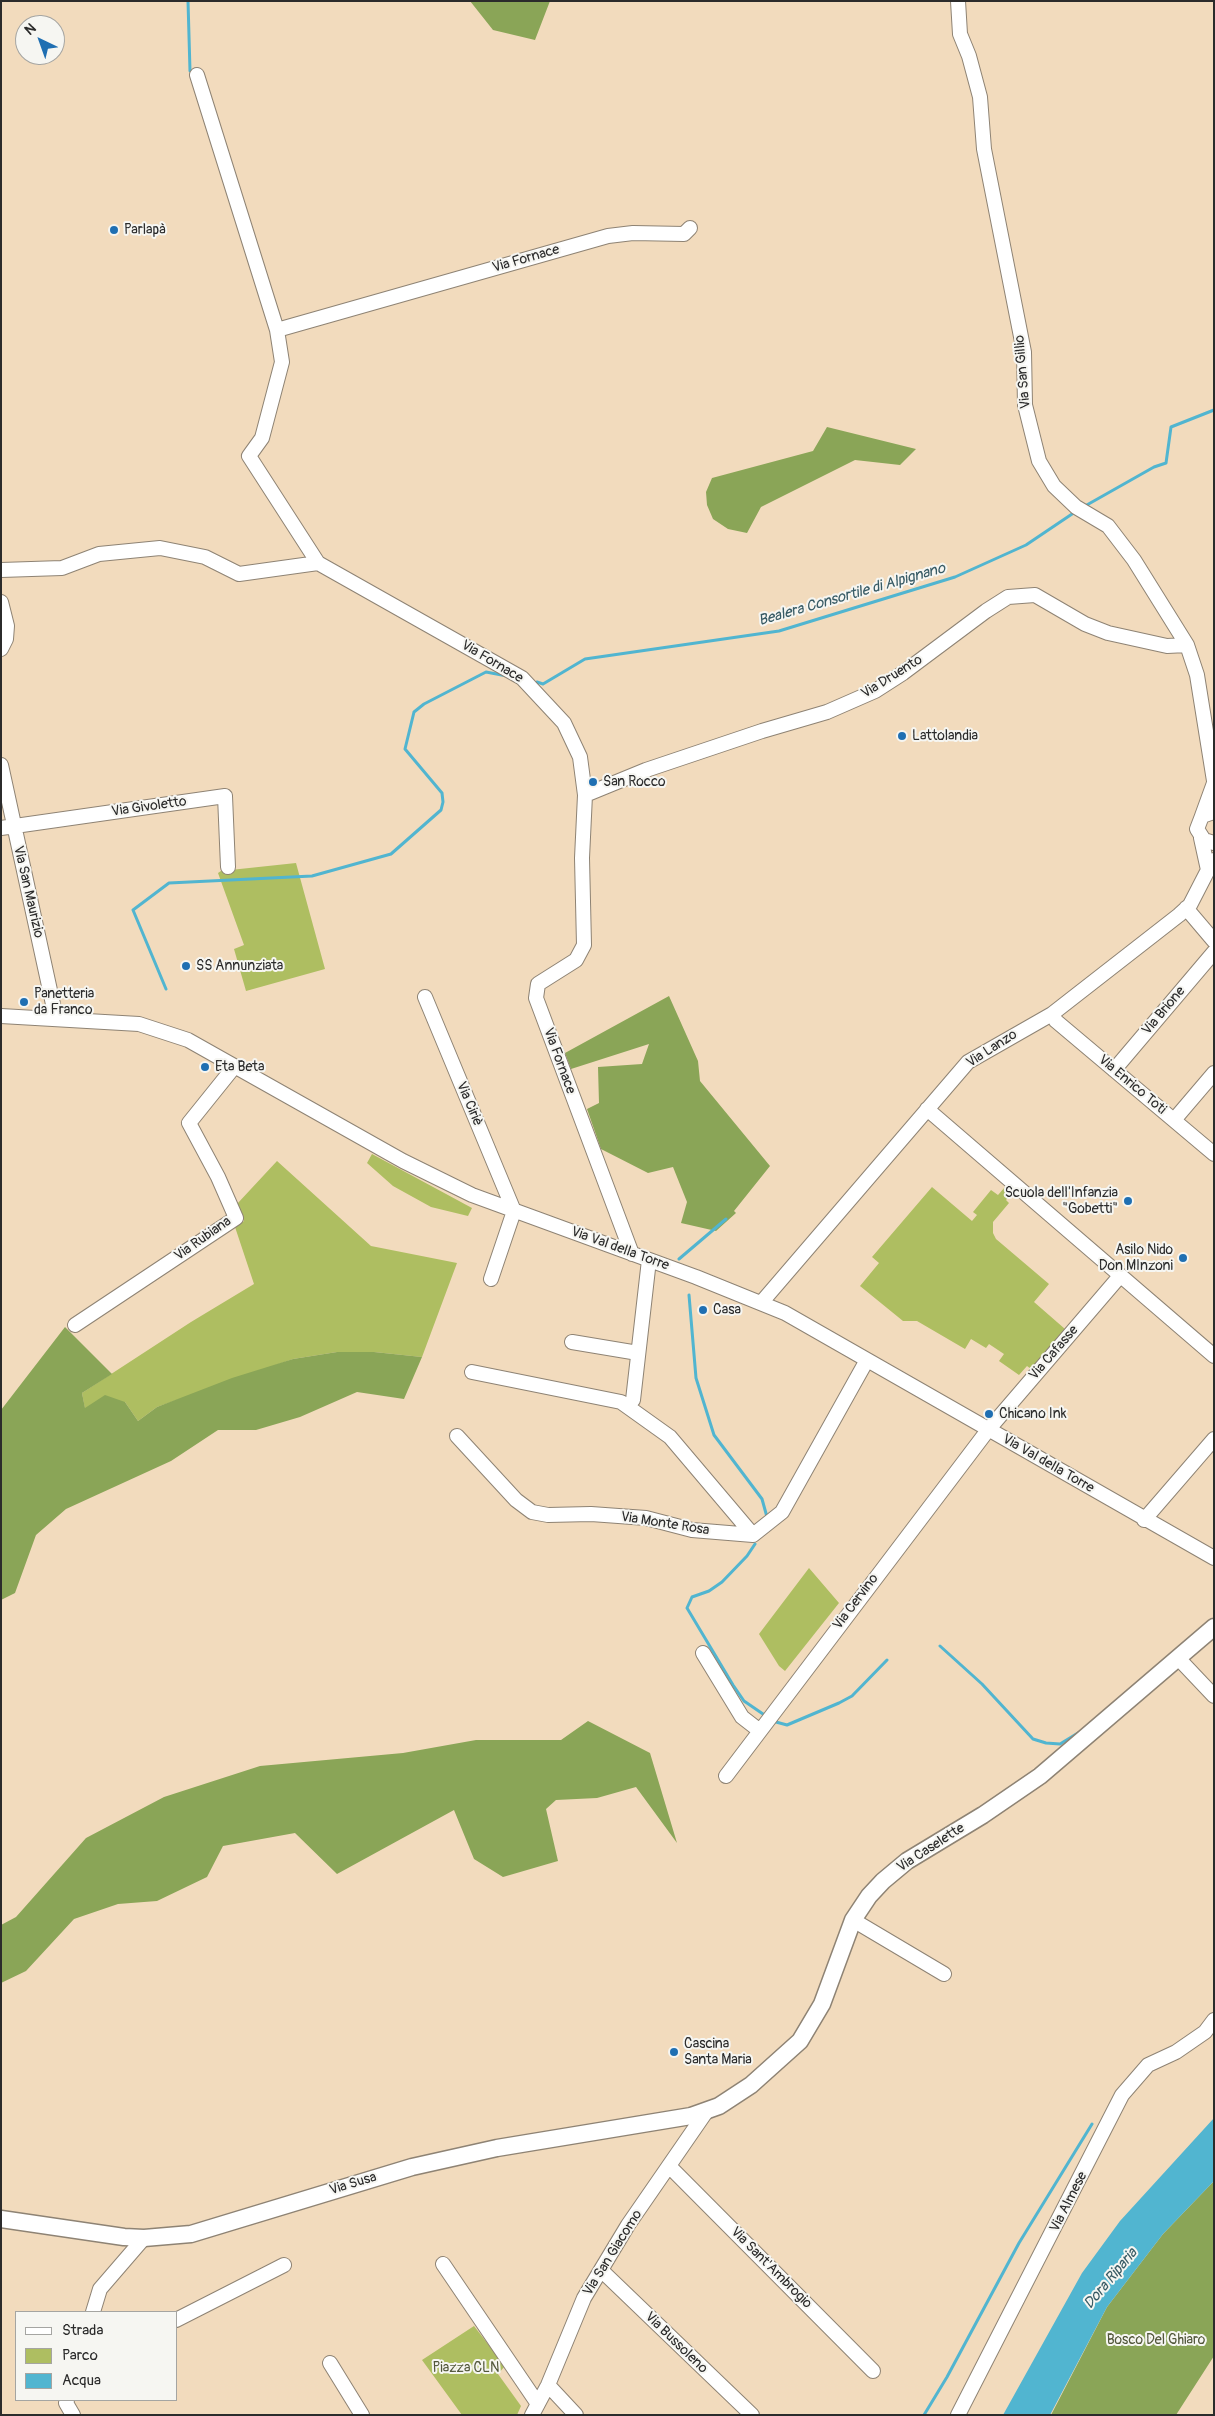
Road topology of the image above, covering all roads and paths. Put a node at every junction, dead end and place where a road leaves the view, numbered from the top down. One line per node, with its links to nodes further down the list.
1 (958, 1): 8 (street, Via San Gillio)
2 (197, 74): 4 (street, Via Fornace)
3 (690, 228): 4 (street, Via Fornace)
4 (277, 330): 5 (street, Via Fornace)
5 (318, 564): 6 (street); 12 (street, Via Fornace)
6 (1, 570)
7 (1, 602): 9 (street)
8 (1187, 644): 11 (street, Via San Gillio); 12 (street, Via Druento)
9 (1, 649)
10 (1, 765): 14 (street, Via San Maurizio)
11 (1214, 782): 13 (street)
12 (585, 795): 32 (street, Via Fornace)
13 (1208, 814): 15 (street)
14 (7, 828): 17 (street, Via Givoletto); 24 (street, Via San Maurizio)
15 (1207, 840): 16 (street)
16 (1211, 865): 18 (street, Via Lanzo)
17 (228, 867)
18 (1186, 908): 19 (street); 22 (street, Via Lanzo)
19 (1214, 941)
20 (1214, 952): 26 (street, Via Brione)
21 (425, 997): 31 (street, Via Ciriè)
22 (1052, 1014): 26 (street, Via Enrico Toti); 28 (street, Via Lanzo)
23 (1, 1016): 24 (street, Via Val della Torre)
24 (56, 1018): 25 (street, Via Val della Torre)
25 (234, 1067): 31 (street, Via Val della Torre); 37 (street, Via Rubiana)
26 (1114, 1070): 29 (street, Via Enrico Toti)
27 (1214, 1073): 29 (street)
28 (927, 1109): 34 (street); 36 (street, Via Lanzo)
29 (1174, 1120): 30 (street, Via Enrico Toti)
30 (1214, 1154)
31 (514, 1211): 32 (street, Via Val della Torre); 35 (street)
32 (632, 1254): 33 (street, Via Val della Torre)
33 (649, 1260): 36 (street, Via Val della Torre); 39 (street)
34 (1120, 1276): 40 (street); 44 (street, Via Cafasse)
35 (491, 1279)
36 (761, 1303): 41 (street, Via Val della Torre)
37 (74, 1325)
38 (572, 1342): 39 (street)
39 (638, 1353): 43 (street)
40 (1214, 1356)
41 (868, 1360): 44 (street, Via Val della Torre); 48 (street)
42 (472, 1372): 48 (street)
43 (633, 1400)
44 (988, 1430): 47 (street, Via Val della Torre); 54 (street, Via Cervino)
45 (457, 1436): 48 (street, Via Monte Rosa)
46 (1214, 1439): 47 (street)
47 (1144, 1520): 49 (street, Via Val della Torre)
48 (753, 1535)
49 (1214, 1558)
50 (1214, 1627): 52 (main road, Via Caselette)
51 (703, 1653): 54 (street)
52 (1178, 1658): 53 (street); 56 (main road, Via Caselette)
53 (1214, 1696)
54 (760, 1731): 55 (street, Via Cervino)
55 (726, 1776)
56 (853, 1920): 57 (street); 59 (main road, Via Caselette)
57 (944, 1974)
58 (1214, 2020): 77 (street, Via Almese)
59 (706, 2112): 60 (street, Via San Giacomo); 62 (main road, Via Susa)
60 (669, 2166): 65 (street, Via San Giacomo); 69 (street, Via Sant'Ambrogio)
61 (1, 2218): 62 (main road, Via Susa)
62 (144, 2238): 66 (street)
63 (444, 2264): 72 (street, Via San Giacomo)
64 (284, 2265): 67 (street)
65 (601, 2270): 70 (street, Via San Giacomo); 76 (street, Via Bussoleno)
66 (93, 2311)
67 (178, 2319)
68 (330, 2363): 74 (street)
69 (873, 2371)
70 (548, 2385): 72 (street, Via San Giacomo); 75 (street)
71 (67, 2401): 73 (street)
72 (535, 2409)
73 (73, 2415)
74 (362, 2415)
75 (576, 2415)
76 (752, 2415)
77 (958, 2415)

